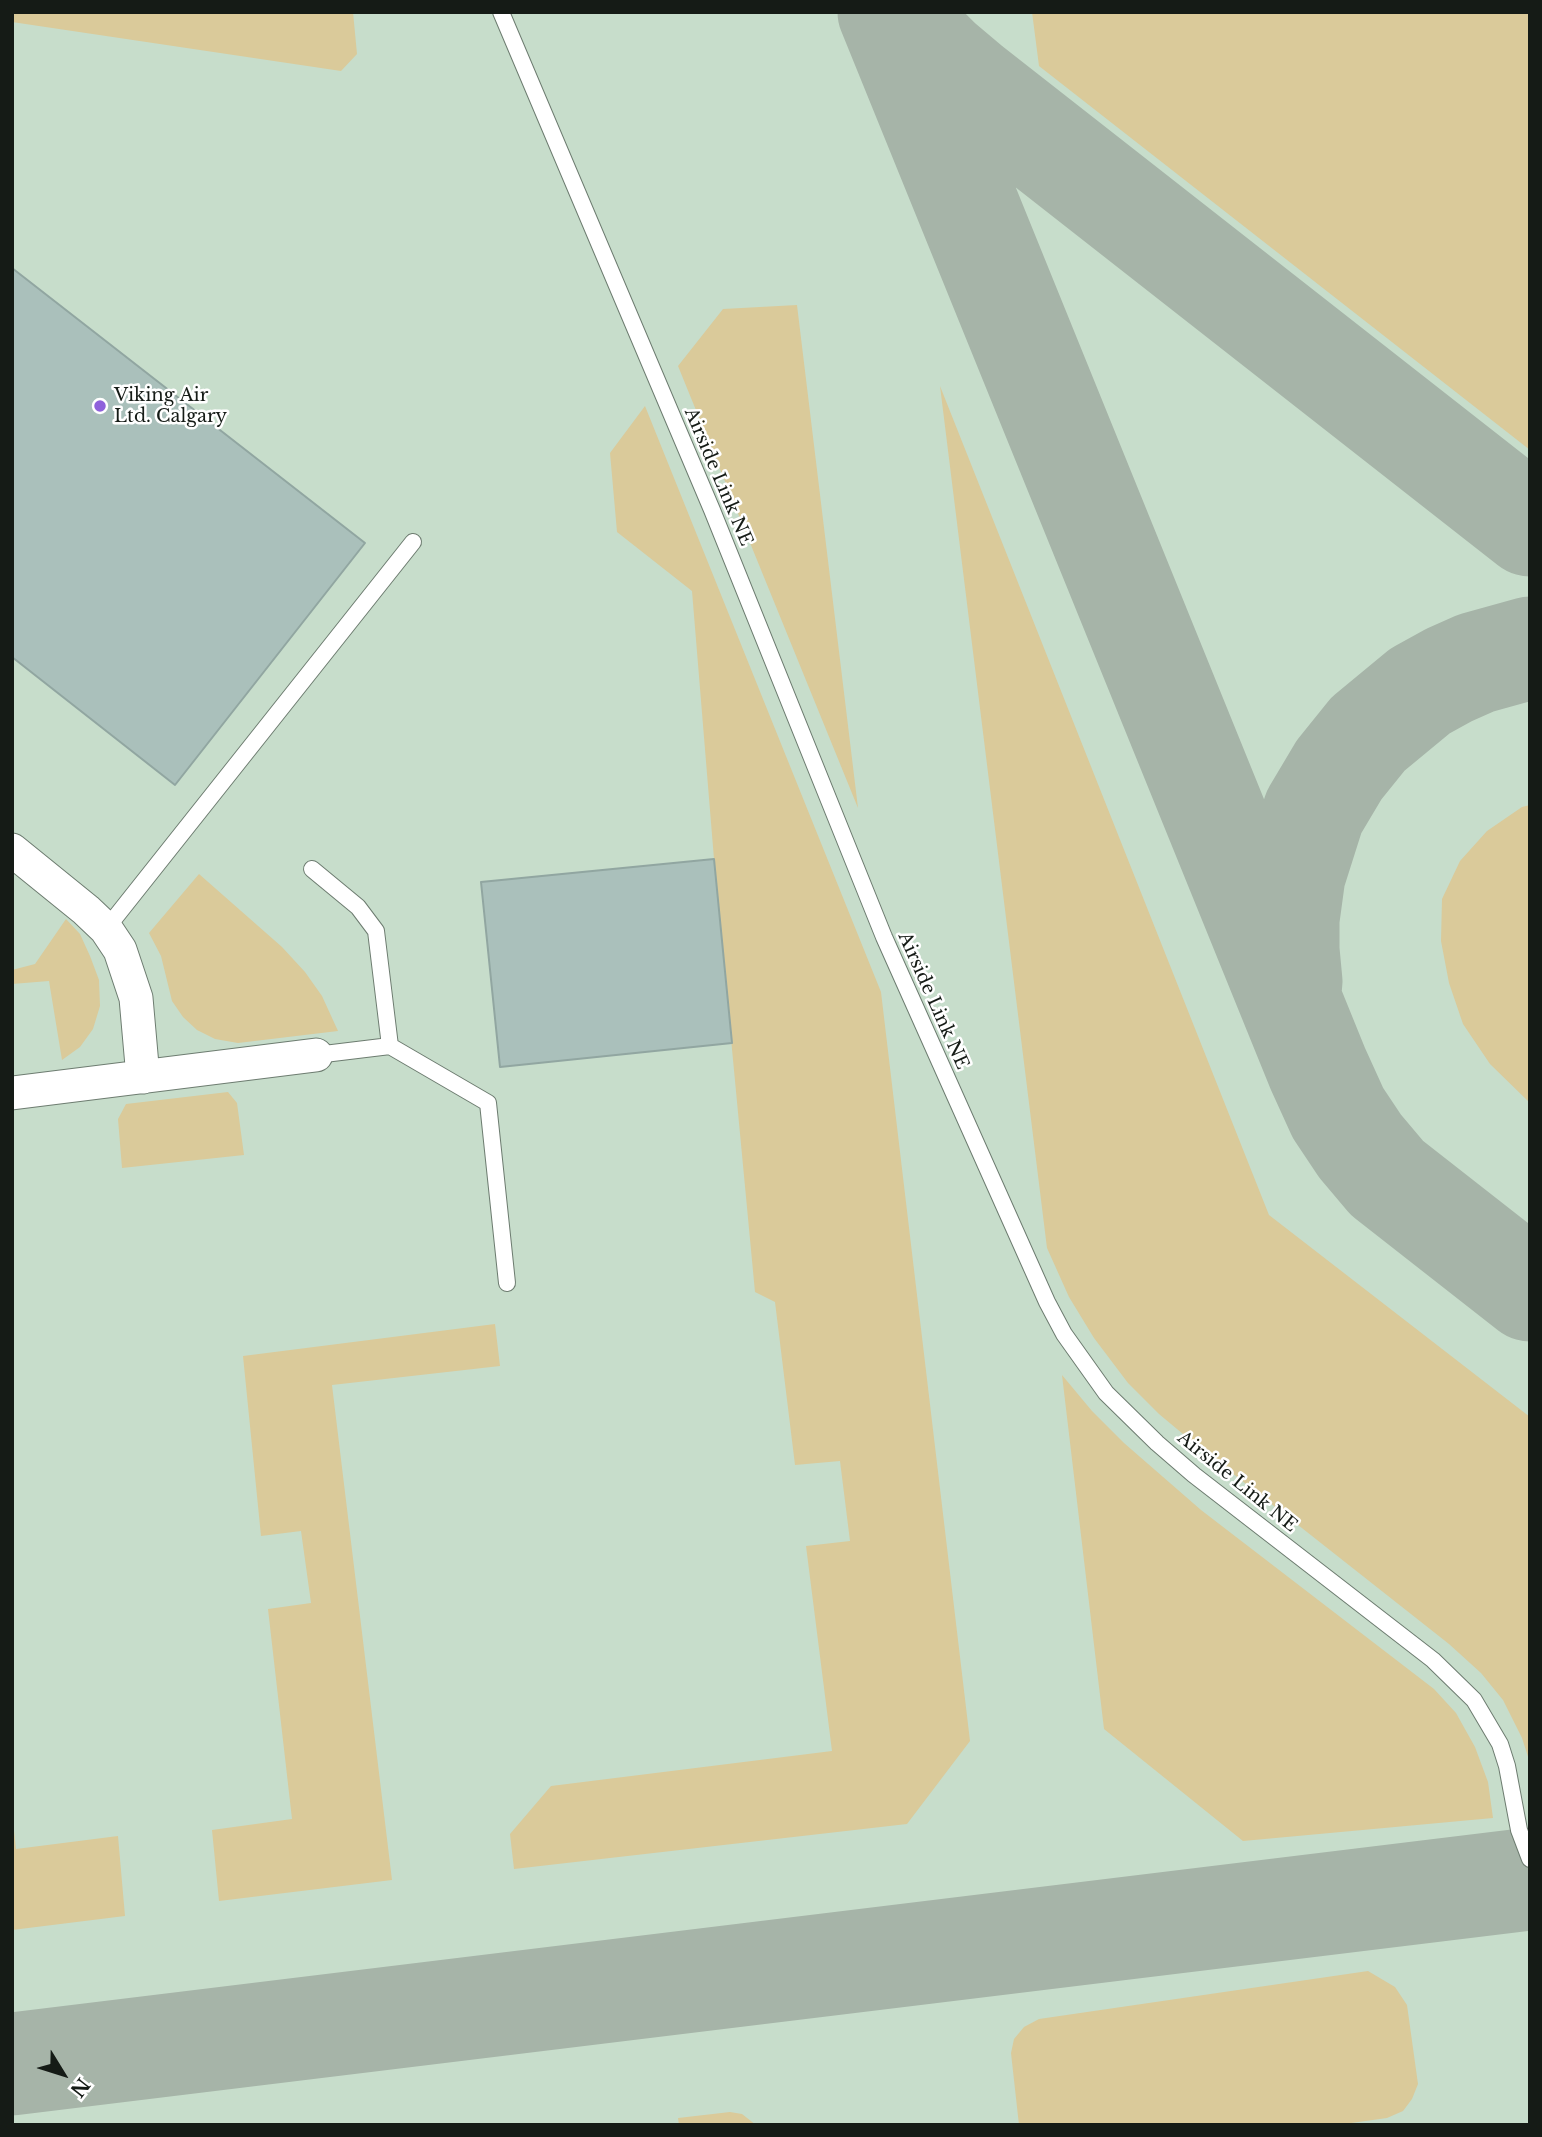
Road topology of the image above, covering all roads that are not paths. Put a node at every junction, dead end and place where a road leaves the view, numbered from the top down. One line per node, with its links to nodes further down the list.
1 (501, 12): 11 (lane, Airside Link NE)
2 (413, 542): 5 (lane)
3 (12, 850): 5 (street)
4 (312, 869): 6 (lane)
5 (106, 929): 8 (street)
6 (390, 1046): 7 (lane); 10 (lane)
7 (316, 1055): 8 (street)
8 (143, 1077): 9 (street)
9 (12, 1093)
10 (507, 1283)
11 (1530, 1858)

